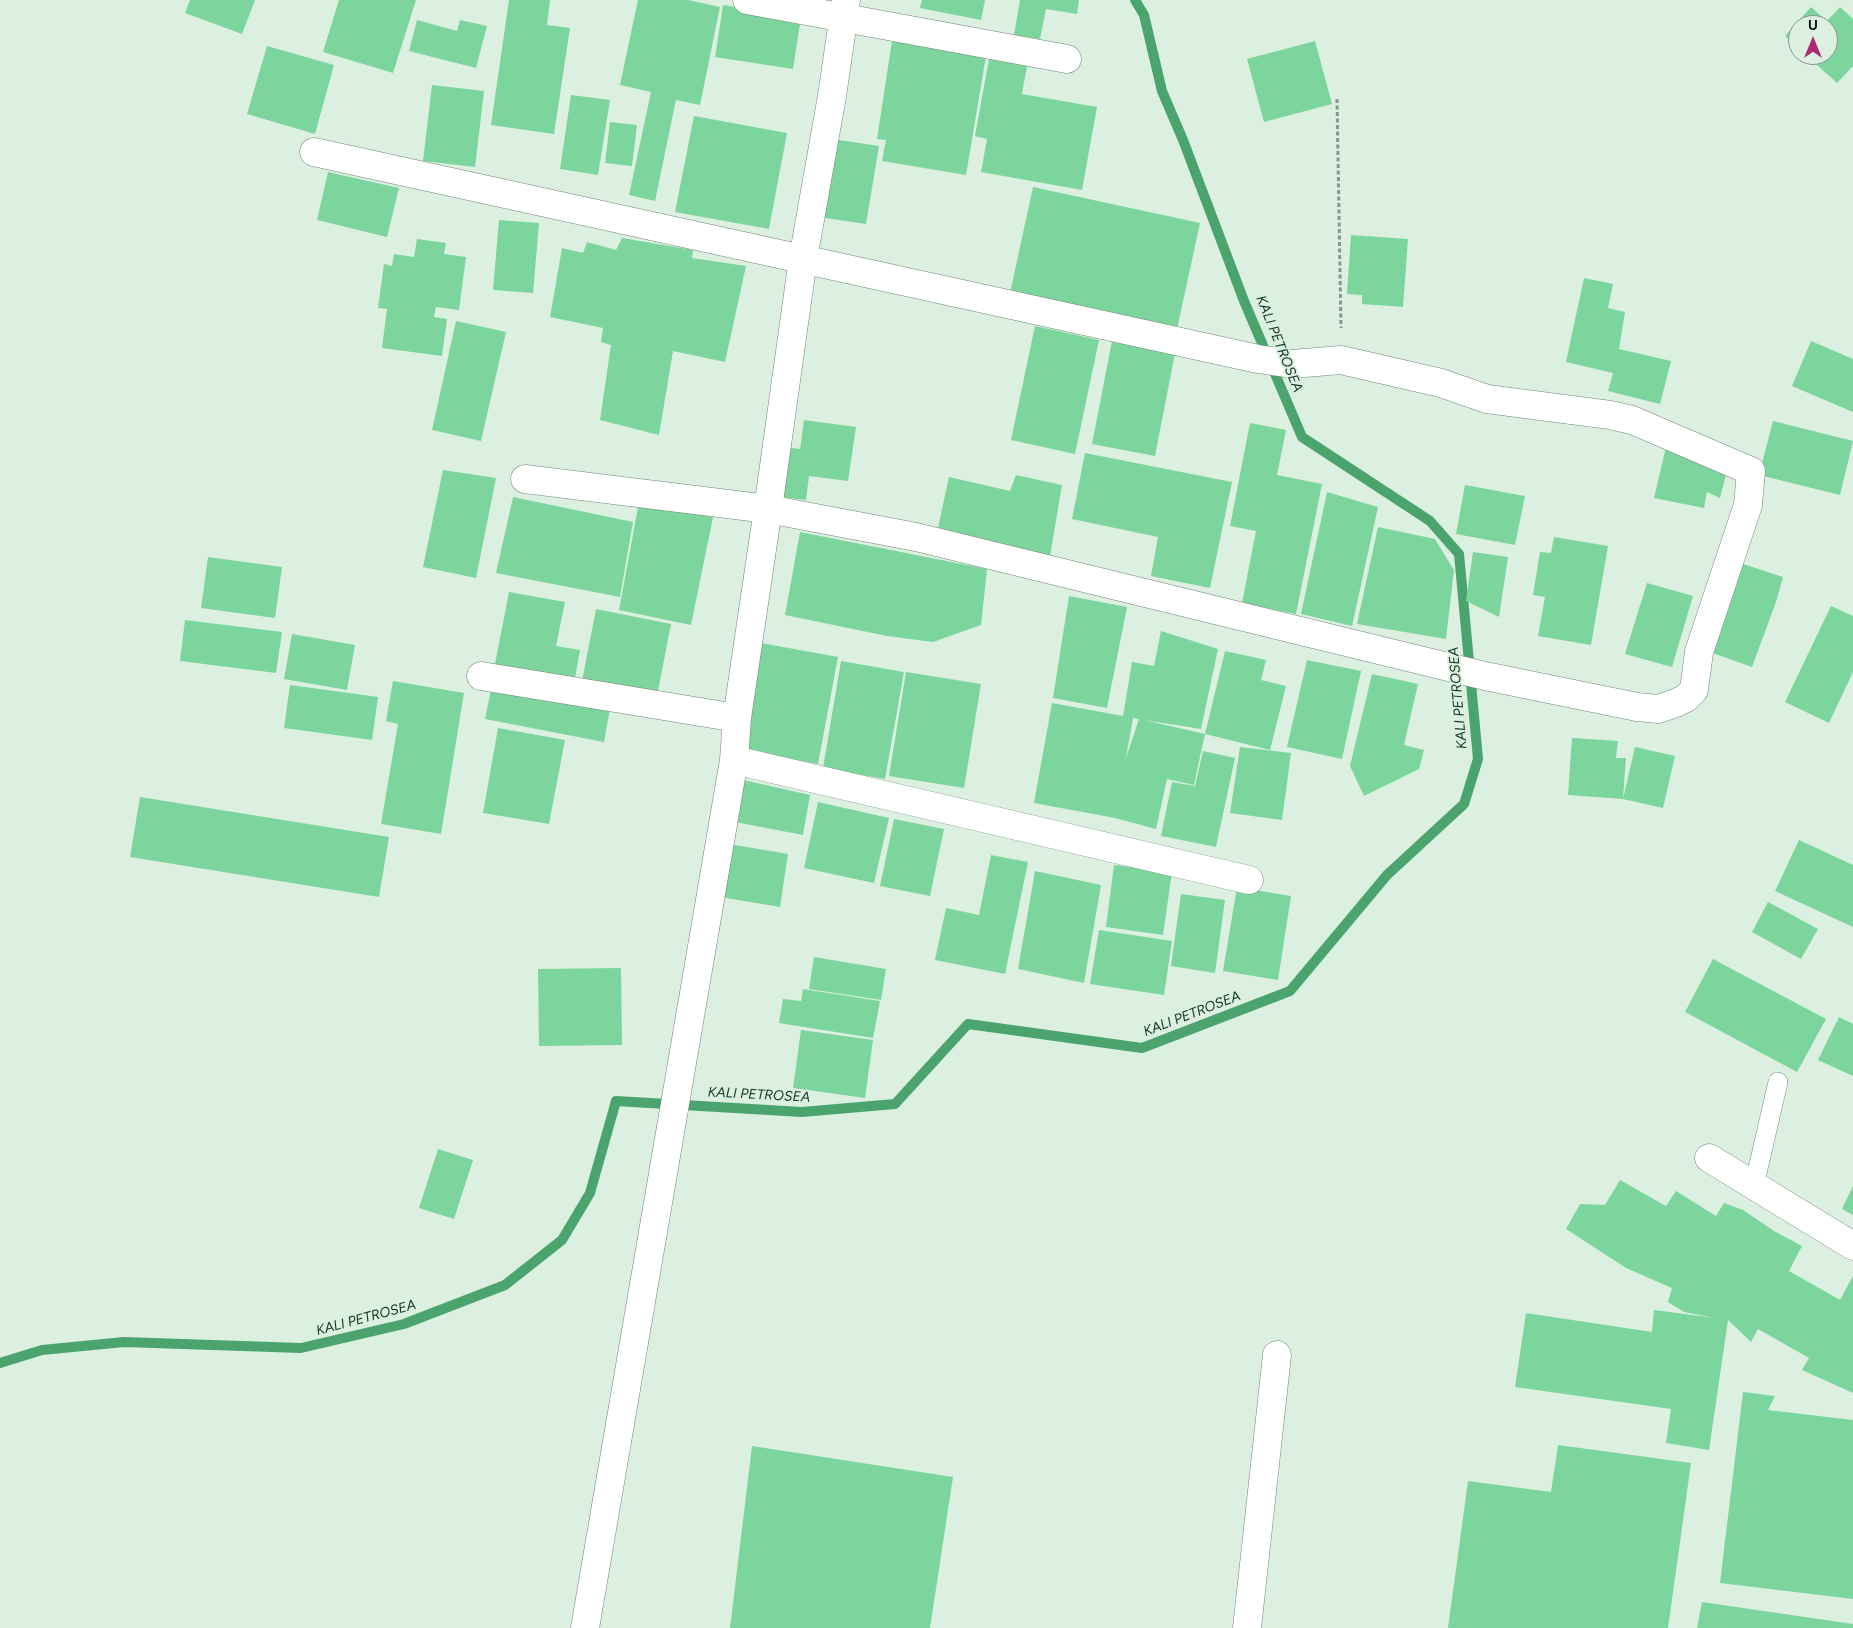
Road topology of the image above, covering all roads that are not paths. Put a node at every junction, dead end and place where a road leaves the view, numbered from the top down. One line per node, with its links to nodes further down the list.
1 (748, 0): 2 (street)
2 (845, 9): 3 (street); 5 (street)
3 (1067, 58)
4 (314, 152): 5 (street)
5 (802, 259): 7 (street); 7 (street)
6 (526, 479): 7 (street)
7 (768, 509): 9 (street)
8 (481, 676): 9 (street)
9 (737, 718): 10 (street)
10 (734, 760): 11 (street); 17 (street)
11 (1250, 880)
12 (1778, 1082): 14 (lane)
13 (1709, 1158): 14 (street)
14 (1754, 1186): 15 (street)
15 (1853, 1246)
16 (1277, 1355): 18 (street)
17 (586, 1628)
18 (1247, 1628)

